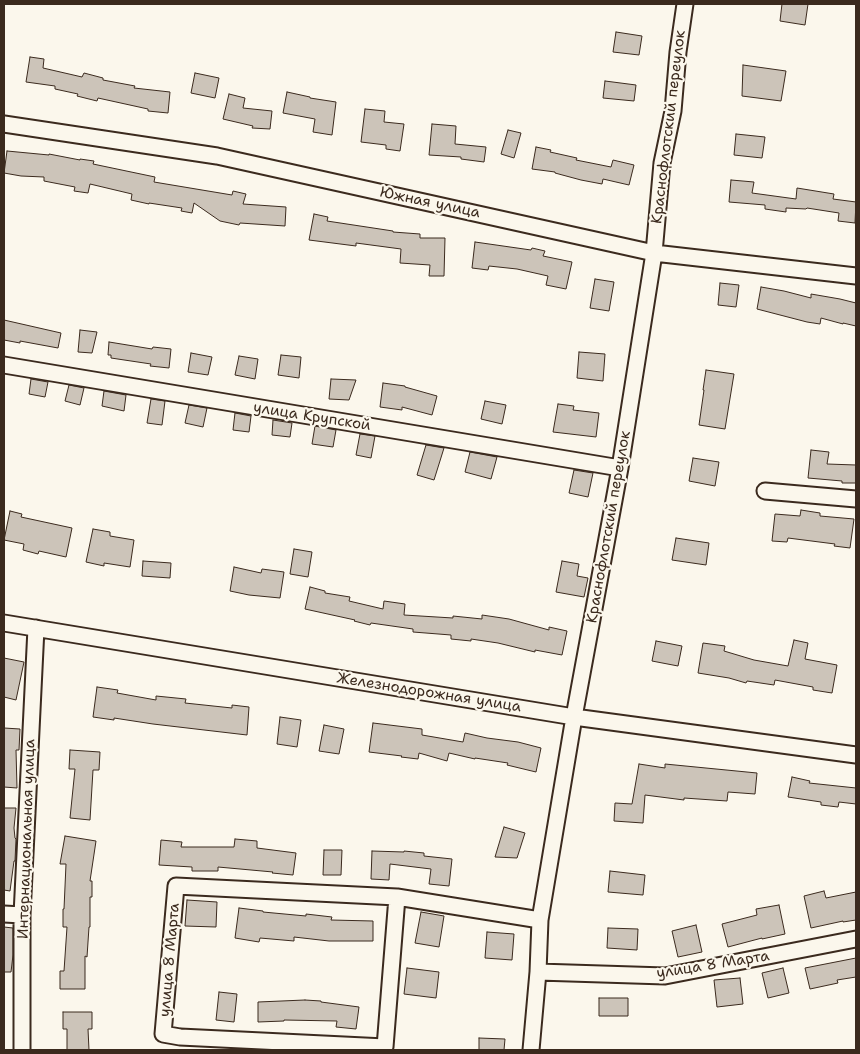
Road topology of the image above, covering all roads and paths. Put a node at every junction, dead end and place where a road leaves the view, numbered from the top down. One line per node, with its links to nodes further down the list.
1 (685, 4): 3 (street, Краснофлотский переулок)
2 (4, 124): 3 (street, Южная улица)
3 (654, 253): 4 (street, Южная улица); 6 (street, Краснофлотский переулок)
4 (856, 276)
5 (4, 365): 6 (street, улица Крупской)
6 (620, 468): 11 (street, Краснофлотский переулок)
7 (765, 491): 8 (street)
8 (856, 500)
9 (4, 623): 10 (street, Железнодорожная улица)
10 (36, 628): 11 (street, Железнодорожная улица); 15 (street, Интернациональная улица)
11 (574, 717): 12 (street, Железнодорожная улица); 16 (street, Краснофлотский переулок)
12 (856, 755)
13 (397, 897): 13 (street, улица 8 Марта); 16 (street, улица 8 Марта)
14 (4, 914): 15 (street)
15 (22, 915): 19 (street, Интернациональная улица)
16 (540, 920): 18 (street, Краснофлотский переулок)
17 (856, 939): 18 (street, улица 8 Марта)
18 (538, 972): 20 (street, Краснофлотский переулок)
19 (22, 1050)
20 (531, 1050)

